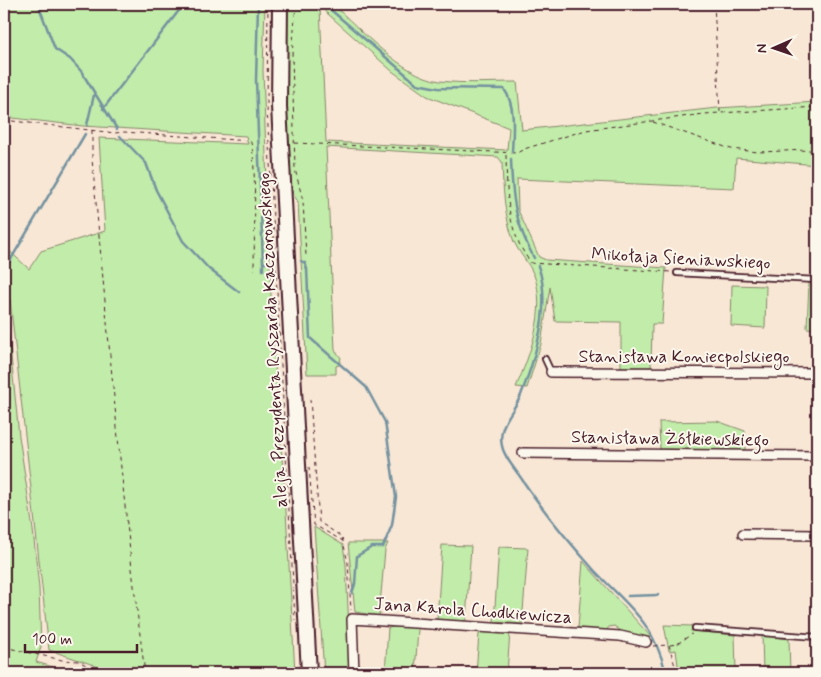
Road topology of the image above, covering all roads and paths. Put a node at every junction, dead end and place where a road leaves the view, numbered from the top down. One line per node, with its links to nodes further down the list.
1 (268, 4): 28 (path)
2 (280, 4): 37 (main road, aleja Prezydenta Ryszarda Kaczorowskiego)
3 (296, 4): 10 (path)
4 (714, 4): 6 (path)
5 (817, 108): 6 (path)
6 (720, 113): 8 (path)
7 (4, 120): 9 (path)
8 (652, 122): 11 (path); 12 (path)
9 (92, 130): 14 (path); 36 (path)
10 (295, 143): 12 (path); 13 (path)
11 (817, 151)
12 (506, 154): 15 (path, Mikołaja Sieniawskiego)
13 (306, 256)
14 (254, 270)
15 (677, 272): 16 (lane, Mikołaja Sieniawskiego)
16 (817, 280)
17 (545, 359): 18 (lane)
18 (551, 372): 19 (street, Stanisława Koniecpolskiego)
19 (817, 373)
20 (310, 399): 26 (path)
21 (523, 453): 22 (street, Stanisława Żółkiewskiego)
22 (817, 456)
23 (309, 461): 26 (path)
24 (743, 534): 25 (street)
25 (817, 535)
26 (343, 541): 27 (path)
27 (352, 619): 31 (street, Jana Karola Chodkiewicza); 38 (street, Jana Karola Chodkiewicza)
28 (295, 620)
29 (696, 628): 30 (lane); 33 (path)
30 (817, 637)
31 (646, 642)
32 (657, 646): 33 (path)
33 (669, 646): 39 (path)
34 (4, 647): 35 (path)
35 (102, 673)
36 (145, 673)
37 (309, 673)
38 (354, 673)
39 (677, 673)

